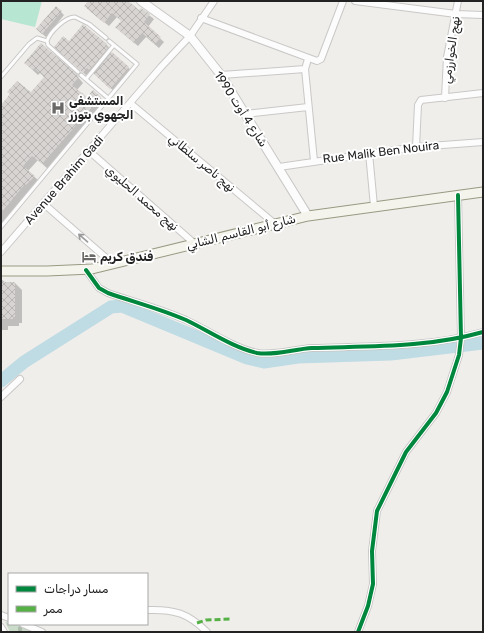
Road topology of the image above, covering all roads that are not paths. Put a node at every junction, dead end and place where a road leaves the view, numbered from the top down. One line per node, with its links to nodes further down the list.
1 (141, 1): 9 (street, شارع 4 أوت 1990)
2 (214, 1): 8 (street, Avenue Brahim Gadi)
3 (343, 1): 12 (street)
4 (355, 1): 6 (street)
5 (458, 1): 6 (street, نهج الخوارزمي)
6 (456, 14): 7 (street); 19 (street, نهج الخوارزمي)
7 (483, 15)
8 (201, 18): 9 (street, Avenue Brahim Gadi); 12 (street)
9 (190, 36): 14 (street, شارع 4 أوت 1990); 20 (street, Avenue Brahim Gadi)
10 (47, 41): 11 (lane); 15 (lane); 16 (lane)
11 (114, 45): 16 (lane); 18 (lane)
12 (308, 59): 13 (street)
13 (305, 69): 14 (street); 21 (street)
14 (221, 75): 22 (street, شارع 4 أوت 1990)
15 (1, 77)
16 (86, 79): 18 (lane)
17 (483, 93): 19 (street)
18 (108, 98): 35 (lane)
19 (445, 98): 24 (street)
20 (130, 103): 25 (street, Avenue Brahim Gadi); 34 (street, نهج ناصر سلطاني)
21 (308, 107): 22 (street); 27 (street)
22 (246, 114): 28 (street, شارع 4 أوت 1990)
23 (483, 142): 24 (street, Rue Malik Ben Nouira)
24 (416, 147): 26 (street, Rue Malik Ben Nouira)
25 (89, 151): 31 (street, Avenue Brahim Gadi); 36 (street, نهج محمد الحليوي)
26 (369, 153): 27 (street, Rue Malik Ben Nouira); 32 (street)
27 (314, 161): 28 (street, Rue Malik Ben Nouira)
28 (279, 167): 33 (street, شارع 4 أوت 1990)
29 (483, 192): 30 (main road, شارع أبو القاسم الشابي)
30 (458, 195): 32 (main road, شارع أبو القاسم الشابي); 42 (street)
31 (44, 204): 37 (street, Avenue Brahim Gadi); 38 (street, one-way to 31)
32 (374, 206): 33 (main road, شارع أبو القاسم الشابي)
33 (308, 216): 34 (main road, شارع أبو القاسم الشابي)
34 (274, 223): 36 (main road, شارع أبو القاسم الشابي)
35 (1, 227)
36 (195, 244): 38 (main road, شارع أبو القاسم الشابي)
37 (1, 252)
38 (112, 263): 39 (main road, شارع أبو القاسم الشابي)
39 (86, 270): 40 (main road, شارع أبو القاسم الشابي); 42 (street)
40 (1, 271)
41 (483, 332): 42 (street)
42 (461, 341): 51 (street)
43 (20, 379): 44 (street)
44 (1, 397)
45 (148, 610): 50 (street)
46 (1, 626): 48 (street)
47 (35, 626): 49 (street)
48 (4, 632)
49 (42, 632)
50 (207, 632)
51 (358, 632)

